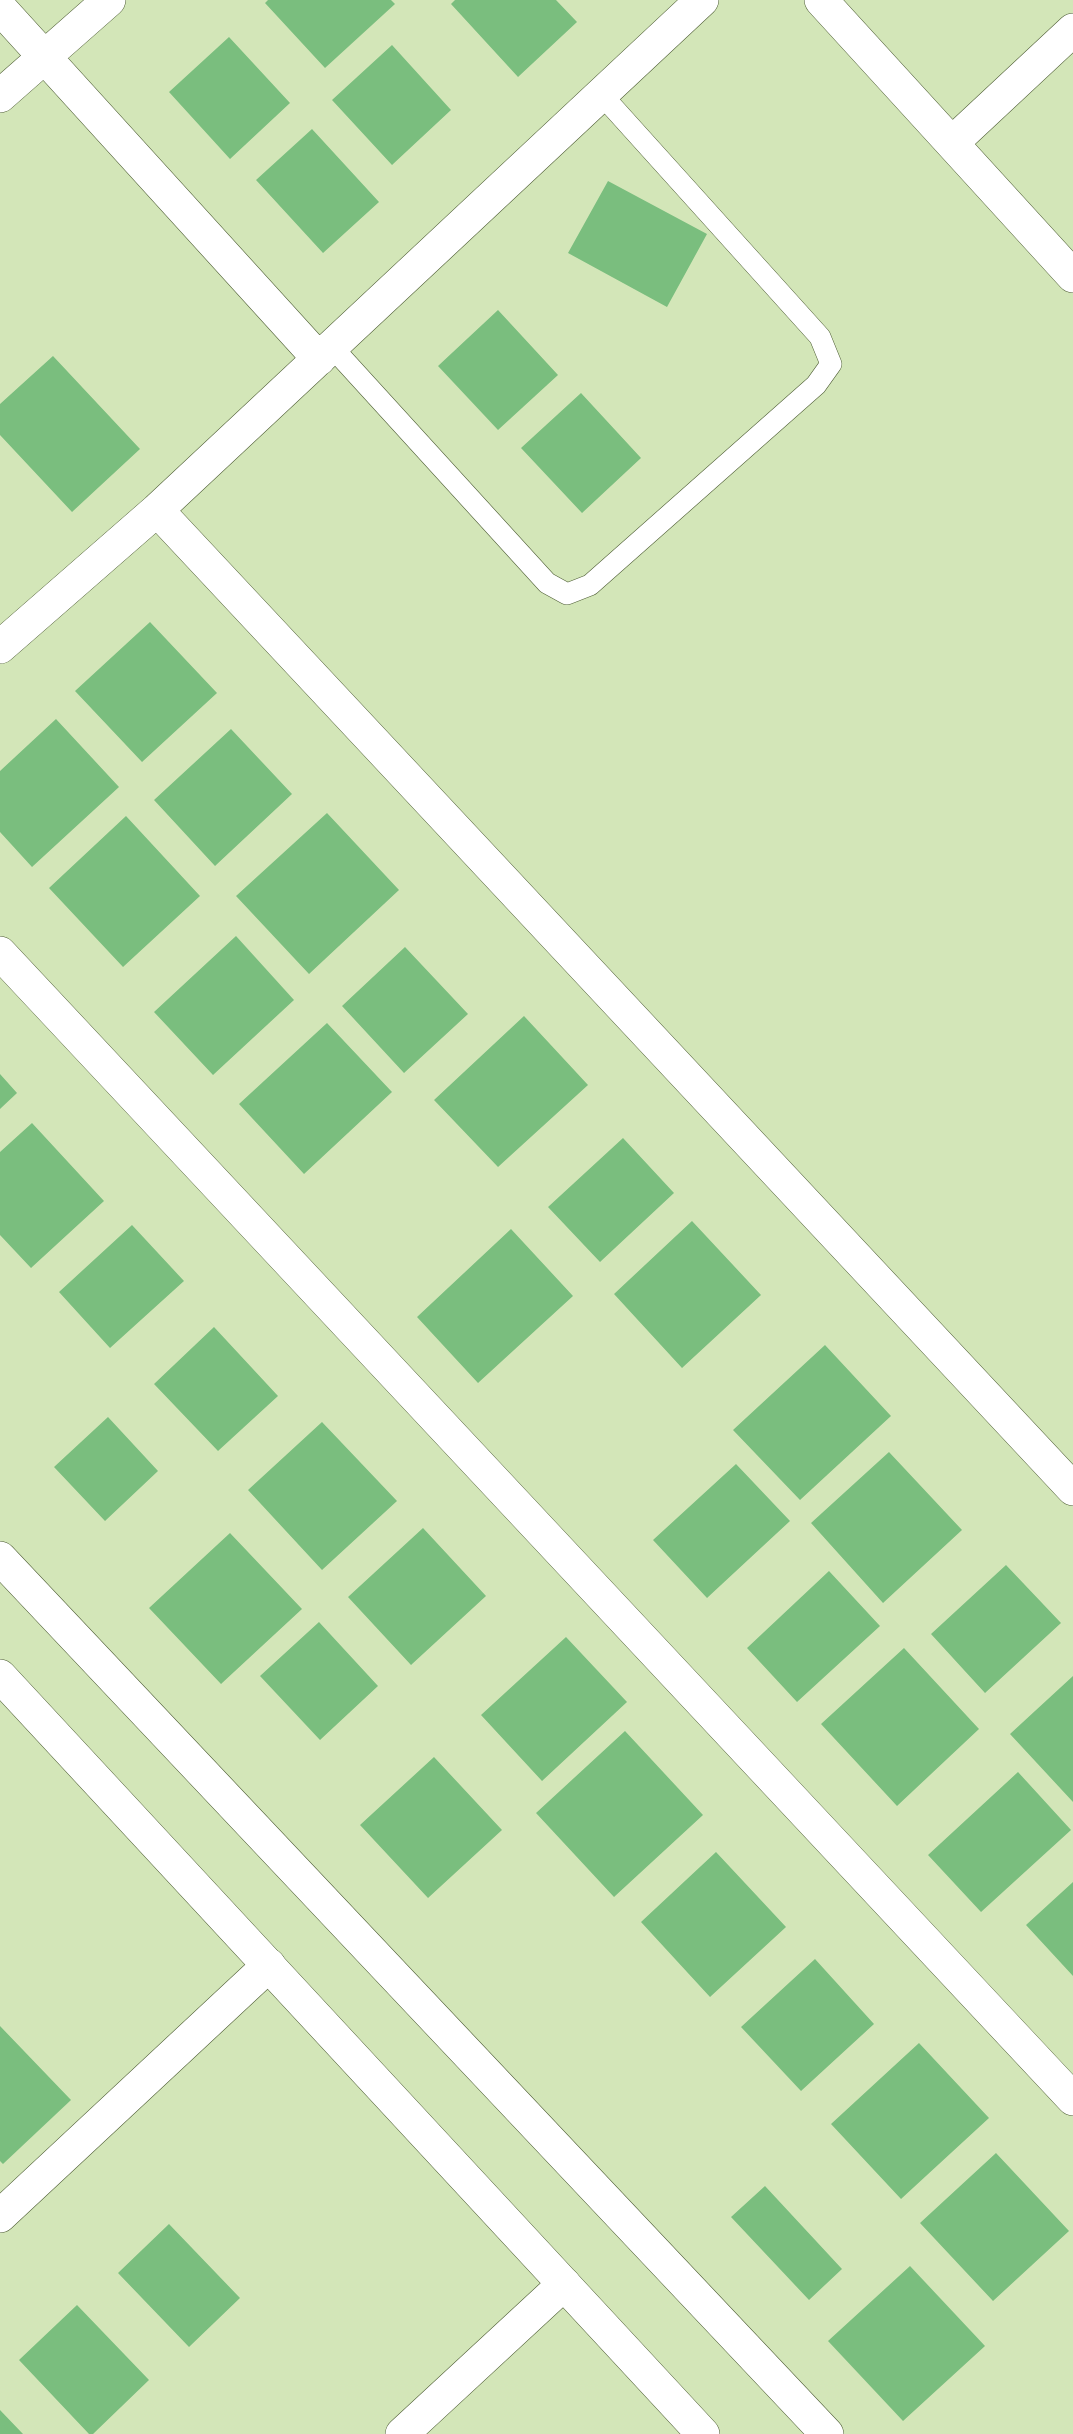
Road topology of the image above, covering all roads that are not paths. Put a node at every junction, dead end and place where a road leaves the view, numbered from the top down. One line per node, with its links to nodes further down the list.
1 (109, 0): 6 (street)
2 (702, 0): 7 (street)
3 (821, 0): 9 (street)
4 (0, 8): 6 (street)
5 (1073, 30): 9 (street)
6 (44, 57): 8 (street); 11 (street)
7 (601, 94): 11 (street); 11 (lane)
8 (0, 96)
9 (952, 143): 10 (street)
10 (1073, 276)
11 (325, 353): 12 (street)
12 (157, 510): 13 (street); 15 (street)
13 (0, 647)
14 (0, 953): 19 (street)
15 (1073, 1489)
16 (0, 1558): 24 (street)
17 (0, 1676): 18 (street)
18 (268, 1965): 20 (street); 21 (street)
19 (1073, 2098)
20 (0, 2216)
21 (564, 2284): 22 (street); 23 (street)
22 (402, 2434)
23 (703, 2434)
24 (827, 2434)

